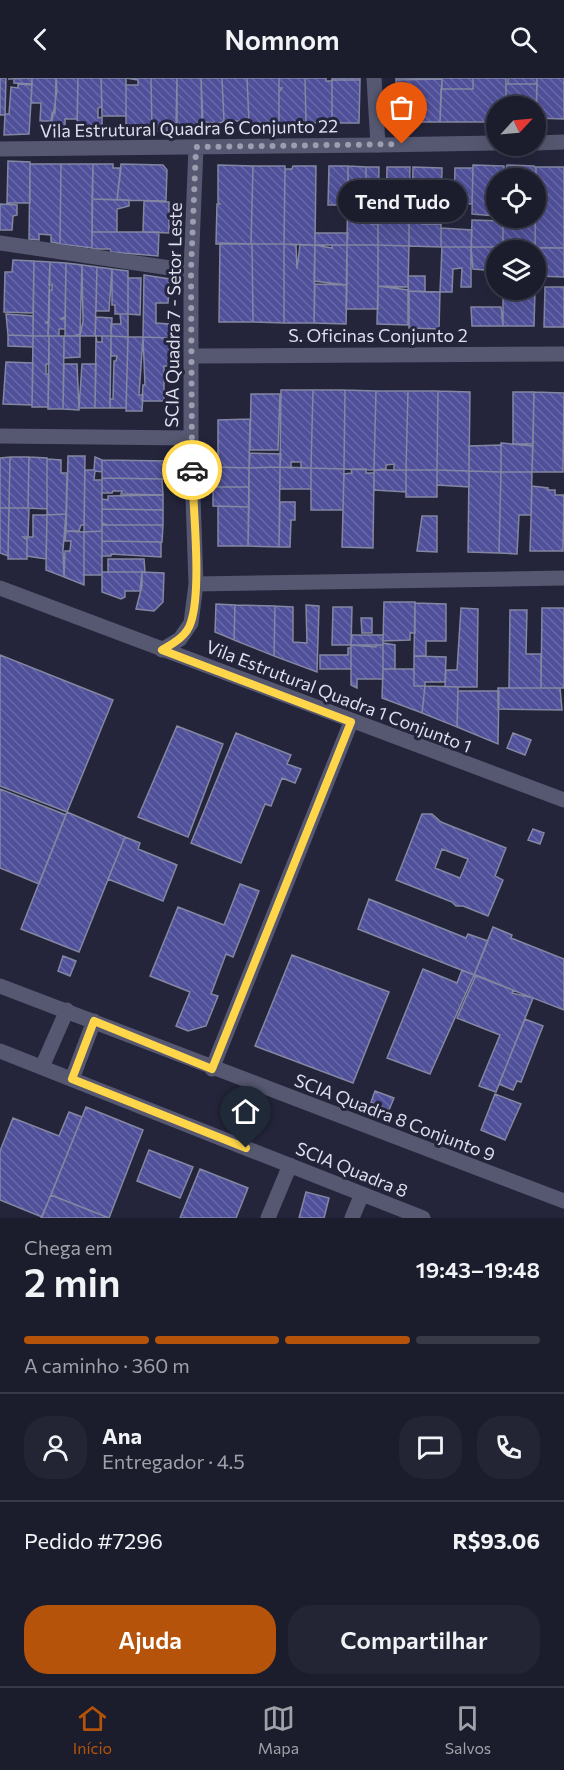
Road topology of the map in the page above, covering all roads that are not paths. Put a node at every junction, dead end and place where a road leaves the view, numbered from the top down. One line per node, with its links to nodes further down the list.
1 (374, 78): 5 (street)
2 (564, 142): 4 (street)
3 (486, 143): 5 (street, Vila Estrutural Quadra 6 Conjunto 22)
4 (546, 143)
5 (378, 145): 6 (street, Vila Estrutural Quadra 6 Conjunto 22)
6 (196, 147): 7 (street, Vila Estrutural Quadra 6 Conjunto 22); 9 (street, SCIA Quadra 7 - Setor Leste)
7 (0, 150)
8 (0, 243): 9 (street)
9 (191, 271): 11 (street, SCIA Quadra 7 - Setor Leste)
10 (564, 354): 11 (street, S. Oficinas Conjunto 2)
11 (193, 356): 13 (street, SCIA Quadra 7 - Setor Leste)
12 (0, 436): 13 (street)
13 (191, 438): 15 (street, SCIA Quadra 7 - Setor Leste)
14 (564, 578): 15 (street)
15 (196, 584): 17 (street, SCIA Quadra 7 - Setor Leste)
16 (0, 588): 17 (street, Vila Estrutural Quadra 1 Conjunto 1)
17 (162, 650): 18 (street, Vila Estrutural Quadra 1 Conjunto 1)
18 (351, 722): 19 (street, Vila Estrutural Quadra 1 Conjunto 1); 25 (street)
19 (564, 800)
20 (0, 986): 21 (street, SCIA Quadra 8 Conjunto 9)
21 (67, 1010): 22 (street, SCIA Quadra 8 Conjunto 9); 24 (street)
22 (94, 1021): 25 (street, SCIA Quadra 8 Conjunto 9); 26 (street)
23 (0, 1051): 24 (street, SCIA Quadra 8)
24 (42, 1067): 26 (street, SCIA Quadra 8)
25 (212, 1069): 29 (street, SCIA Quadra 8 Conjunto 9)
26 (72, 1079): 27 (street, SCIA Quadra 8)
27 (290, 1165): 28 (street, SCIA Quadra 8); 30 (street)
28 (362, 1194): 31 (street); 32 (street, SCIA Quadra 8)
29 (564, 1201)
30 (268, 1218)
31 (352, 1218)
32 (423, 1218)

